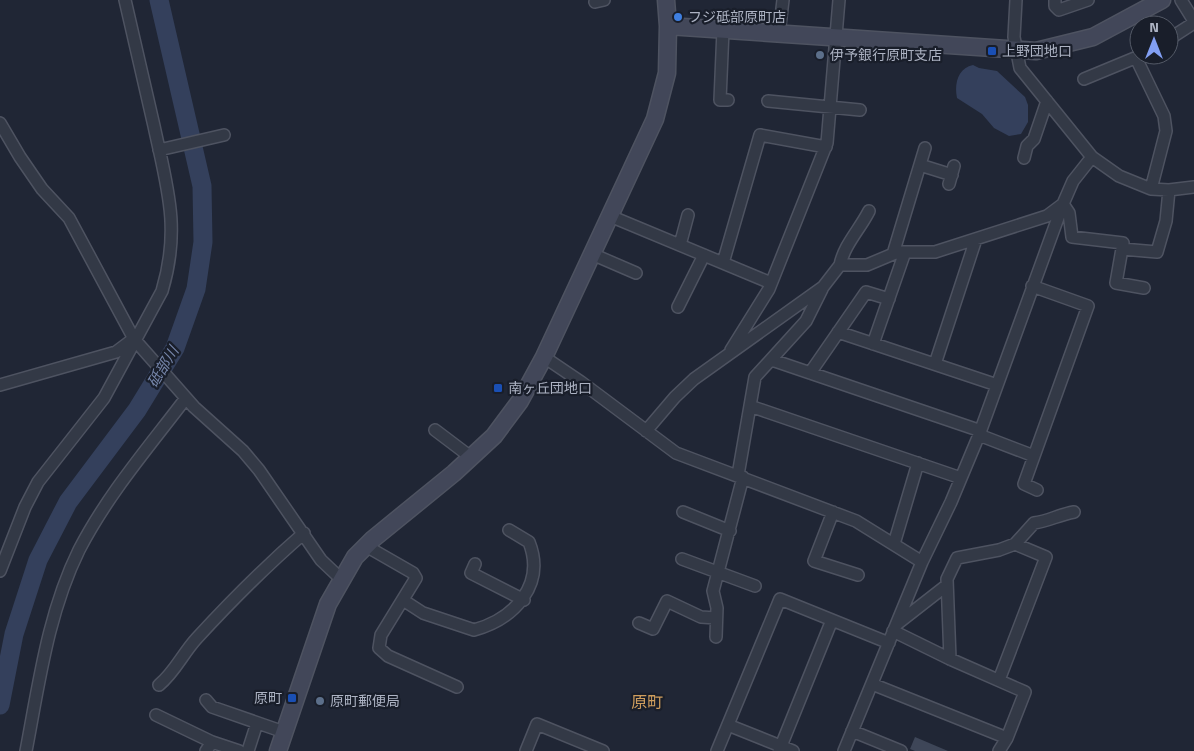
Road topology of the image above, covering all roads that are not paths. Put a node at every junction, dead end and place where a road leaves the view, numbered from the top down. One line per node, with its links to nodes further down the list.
1 (125, 0): 29 (street)
2 (666, 0): 11 (street)
3 (783, 0): 14 (street)
4 (839, 0): 15 (street)
5 (1016, 0): 16 (street)
6 (1055, 0): 7 (street)
7 (1088, 0)
8 (1162, 0): 16 (street)
9 (1181, 0): 10 (street)
10 (1194, 22): 13 (street)
11 (668, 26): 12 (street); 40 (street)
12 (723, 30): 14 (street); 20 (street)
13 (1179, 33)
14 (779, 34): 15 (street)
15 (835, 38): 16 (street); 23 (street)
16 (1017, 51): 22 (street)
17 (1129, 61): 19 (street)
18 (1142, 65): 35 (street)
19 (1084, 79)
20 (728, 100)
21 (768, 101): 23 (street)
22 (1047, 101): 30 (street); 31 (street)
23 (830, 108): 24 (street); 27 (street)
24 (860, 110)
25 (0, 124): 58 (street)
26 (222, 136): 29 (street)
27 (826, 147): 48 (street); 51 (street)
28 (925, 148): 32 (street)
29 (161, 149): 58 (street)
30 (1092, 157): 35 (street); 37 (street)
31 (1024, 158)
32 (920, 165): 33 (street); 46 (street)
33 (951, 175)
34 (1194, 187): 36 (street)
35 (1151, 189): 36 (street)
36 (1168, 190): 43 (street)
37 (1063, 204): 41 (street); 43 (street); 52 (street)
38 (869, 211): 49 (street)
39 (688, 215): 42 (street)
40 (610, 216): 42 (street); 45 (street)
41 (976, 239): 44 (street); 63 (street)
42 (680, 245): 47 (street)
43 (1122, 249): 54 (street)
44 (905, 252): 46 (street); 55 (street)
45 (592, 254): 50 (street); 61 (street)
46 (894, 254): 49 (street)
47 (704, 255): 48 (street); 56 (street)
48 (723, 263): 51 (street)
49 (840, 264): 53 (street)
50 (636, 273)
51 (771, 283): 60 (street)
52 (1032, 286): 66 (street); 72 (street)
53 (823, 288): 60 (street); 62 (street)
54 (1144, 288)
55 (889, 299): 57 (street); 59 (street)
56 (678, 307)
57 (838, 332): 59 (street); 64 (street)
58 (137, 342): 65 (street); 67 (street); 90 (street)
59 (873, 344): 63 (street)
60 (728, 355): 70 (street)
61 (544, 357): 70 (street); 73 (street)
62 (772, 360): 64 (street); 68 (street)
63 (935, 364): 66 (street)
64 (810, 373): 71 (street)
65 (0, 385)
66 (997, 385): 71 (street)
67 (183, 395): 83 (street); 119 (street)
68 (750, 406): 74 (street); 75 (street)
69 (435, 430): 73 (street)
70 (646, 431): 75 (street)
71 (980, 433): 72 (street); 76 (street)
72 (1034, 456): 77 (street)
73 (472, 458): 86 (street)
74 (918, 463): 76 (street); 84 (street)
75 (741, 476): 79 (street); 82 (street)
76 (961, 478): 88 (street)
77 (1037, 490)
78 (683, 512): 82 (street)
79 (833, 512): 84 (street); 92 (street)
80 (1074, 512): 85 (street)
81 (509, 530): 97 (street)
82 (730, 531): 91 (street)
83 (304, 533): 93 (street); 107 (street)
84 (894, 544): 88 (street)
85 (1015, 544): 94 (street); 105 (street)
86 (366, 546): 93 (street); 96 (street)
87 (682, 559): 91 (street)
88 (922, 562): 101 (street)
89 (475, 564): 97 (street)
90 (0, 571)
91 (717, 572): 95 (street); 98 (street)
92 (858, 575)
93 (341, 579): 114 (street)
94 (947, 585): 101 (street); 104 (street)
95 (755, 586)
96 (403, 600): 97 (street); 108 (street)
97 (524, 600)
98 (716, 618): 100 (street); 102 (street)
99 (832, 620): 103 (street); 112 (street); 118 (street)
100 (639, 623)
101 (895, 628): 103 (street); 104 (street)
102 (716, 637)
103 (889, 643): 106 (street)
104 (950, 659): 105 (street)
105 (999, 680): 115 (street)
106 (872, 684): 113 (street); 115 (street)
107 (159, 685)
108 (457, 687)
109 (206, 700): 111 (street)
110 (156, 715): 116 (street)
111 (257, 723): 114 (street); 121 (street)
112 (728, 725): 118 (street); 125 (street)
113 (852, 731): 127 (street); 128 (street)
114 (284, 732): 122 (street)
115 (1007, 738): 129 (street)
116 (209, 747): 120 (street)
117 (591, 749): 123 (street); 124 (street)
118 (780, 749): 126 (street)
119 (26, 751)
120 (239, 751)
121 (248, 751)
122 (278, 751)
123 (526, 751)
124 (603, 751)
125 (717, 751)
126 (793, 751)
127 (844, 751)
128 (901, 751)
129 (999, 751)

